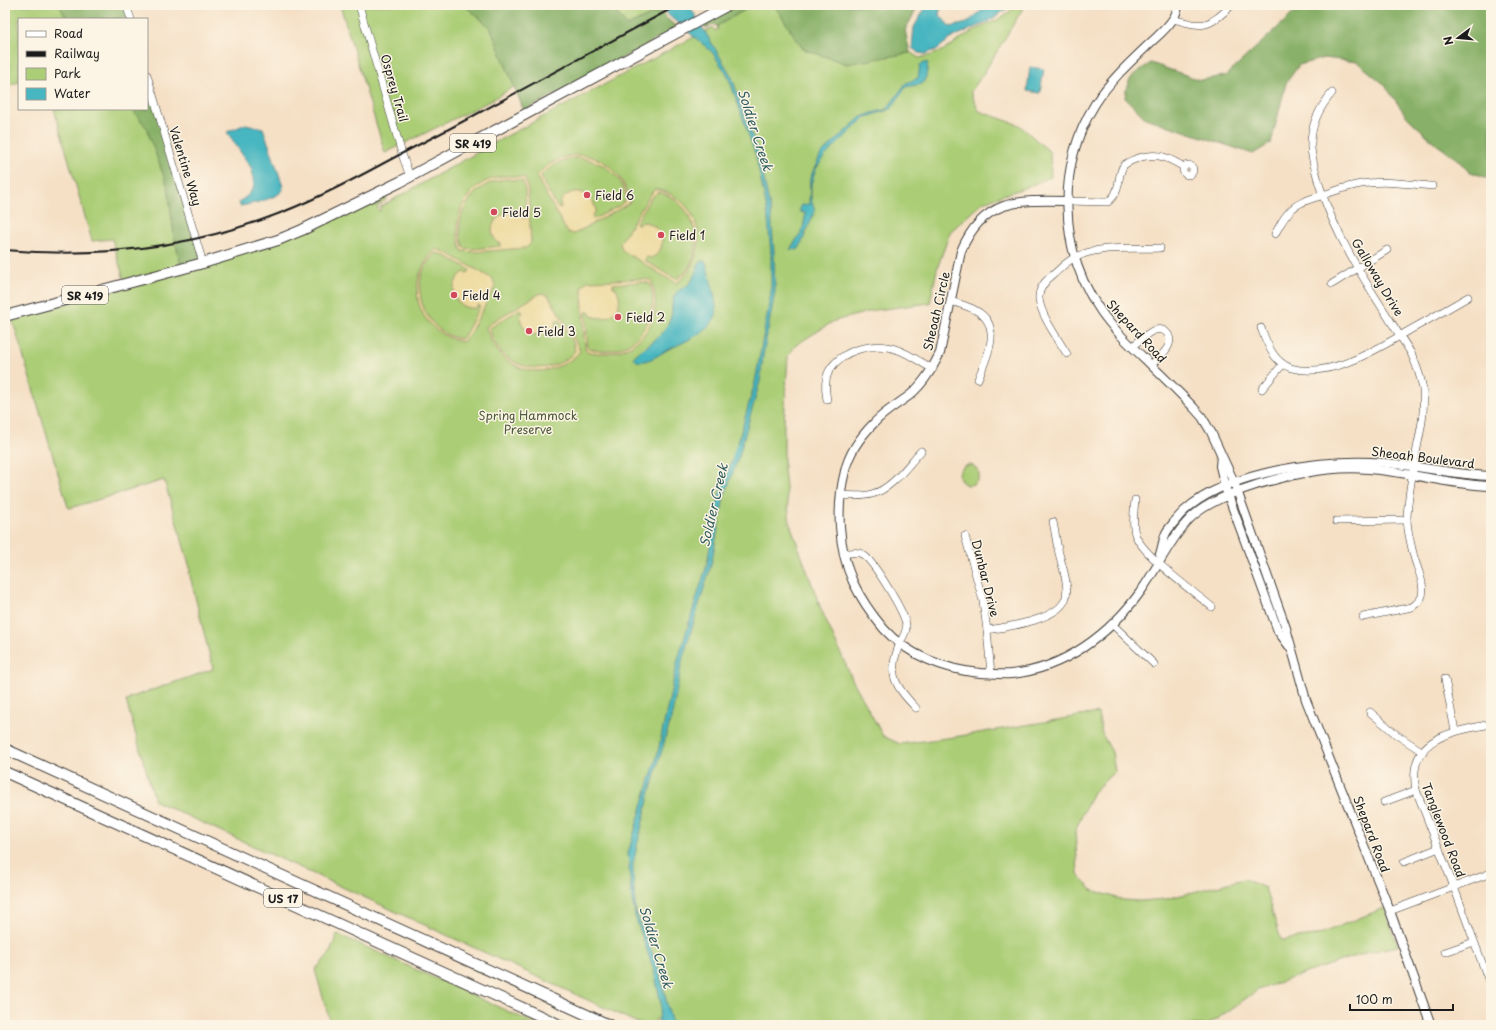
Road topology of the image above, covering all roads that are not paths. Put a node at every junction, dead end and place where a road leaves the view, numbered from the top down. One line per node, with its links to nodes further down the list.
1 (126, 5): 6 (street)
2 (359, 5): 11 (street, Osprey Trail)
3 (728, 5): 11 (main road, SR 419)
4 (1179, 5): 7 (street, Shepard Road)
5 (1232, 5): 7 (street)
6 (131, 18)
7 (1173, 19): 14 (street, Shepard Road)
8 (148, 78): 19 (street, Valentine Way)
9 (1332, 93): 13 (street, Galloway Drive)
10 (1184, 167): 14 (street)
11 (410, 176): 19 (main road, SR 419)
12 (1432, 186): 13 (street)
13 (1323, 195): 15 (street); 20 (street, Galloway Drive)
14 (1067, 201): 18 (street, Shepard Road); 23 (street, Sheoah Circle)
15 (1275, 234)
16 (1160, 248): 18 (street)
17 (1387, 250): 20 (street)
18 (1075, 257): 27 (street, Shepard Road); 28 (street)
19 (204, 263): 24 (main road, SR 419)
20 (1358, 268): 21 (street); 26 (street, Galloway Drive)
21 (1332, 284)
22 (1468, 296): 26 (street)
23 (952, 301): 31 (street, Sheoah Circle); 32 (street)
24 (5, 316)
25 (1261, 328): 29 (street)
26 (1400, 336): 29 (street); 37 (street, Galloway Drive)
27 (1132, 347): 30 (street, Shepard Road); 30 (street)
28 (1067, 354)
29 (1283, 364): 33 (street)
30 (1151, 365): 36 (street, Shepard Road)
31 (933, 369): 34 (street); 44 (street, Sheoah Circle)
32 (978, 379)
33 (1262, 389)
34 (827, 400)
35 (921, 451): 44 (street)
36 (1221, 455): 40 (street, Shepard Road); 41 (street, Shepard Road)
37 (1414, 465): 38 (street, Galloway Drive); 39 (street, Sheoah Boulevard); 40 (street, Sheoah Boulevard)
38 (1412, 476): 42 (street, Sheoah Boulevard); 43 (street, Sheoah Boulevard); 47 (street, Galloway Drive)
39 (1491, 476)
40 (1234, 482): 41 (street, Sheoah Circle); 43 (street, Shepard Road)
41 (1226, 486): 45 (street, Shepard Road); 52 (street, Sheoah Circle)
42 (1491, 486)
43 (1237, 492): 45 (street, Sheoah Circle); 58 (street, Shepard Road)
44 (841, 495): 51 (street, Sheoah Circle)
45 (1229, 496): 52 (street, Sheoah Circle); 58 (street, Shepard Road)
46 (1135, 500): 52 (street)
47 (1407, 520): 48 (street); 54 (street, Galloway Drive)
48 (1336, 521)
49 (1054, 522): 56 (street)
50 (964, 536): 56 (street, Dunbar Drive)
51 (844, 554): 57 (street, Sheoah Circle); 57 (street)
52 (1158, 563): 53 (street); 55 (street, Sheoah Circle)
53 (1212, 607)
54 (1363, 617)
55 (1112, 624): 59 (street); 60 (street, Sheoah Circle)
56 (988, 630): 60 (street, Dunbar Drive)
57 (900, 643): 60 (street, Sheoah Circle); 62 (street)
58 (1292, 651): 75 (street, Shepard Road)
59 (1154, 664)
60 (991, 674)
61 (1445, 679): 65 (street)
62 (916, 708)
63 (1370, 712): 67 (street)
64 (1491, 724): 65 (street, Tanglewood Road)
65 (1455, 731): 67 (street, Tanglewood Road)
66 (5, 749): 80 (main road, US 17)
67 (1423, 752): 69 (street, Tanglewood Road)
68 (5, 772): 79 (main road, US 17)
69 (1416, 790): 70 (street); 71 (street, Tanglewood Road)
70 (1384, 802)
71 (1439, 848): 72 (street); 74 (street, Tanglewood Road)
72 (1404, 862)
73 (1491, 873): 74 (street)
74 (1454, 887): 75 (street); 76 (street, Tanglewood Road)
75 (1390, 911): 81 (street, Shepard Road)
76 (1474, 942): 77 (street); 78 (street, Tanglewood Road)
77 (1446, 952)
78 (1491, 987)
79 (560, 1025)
80 (609, 1025)
81 (1431, 1025)

